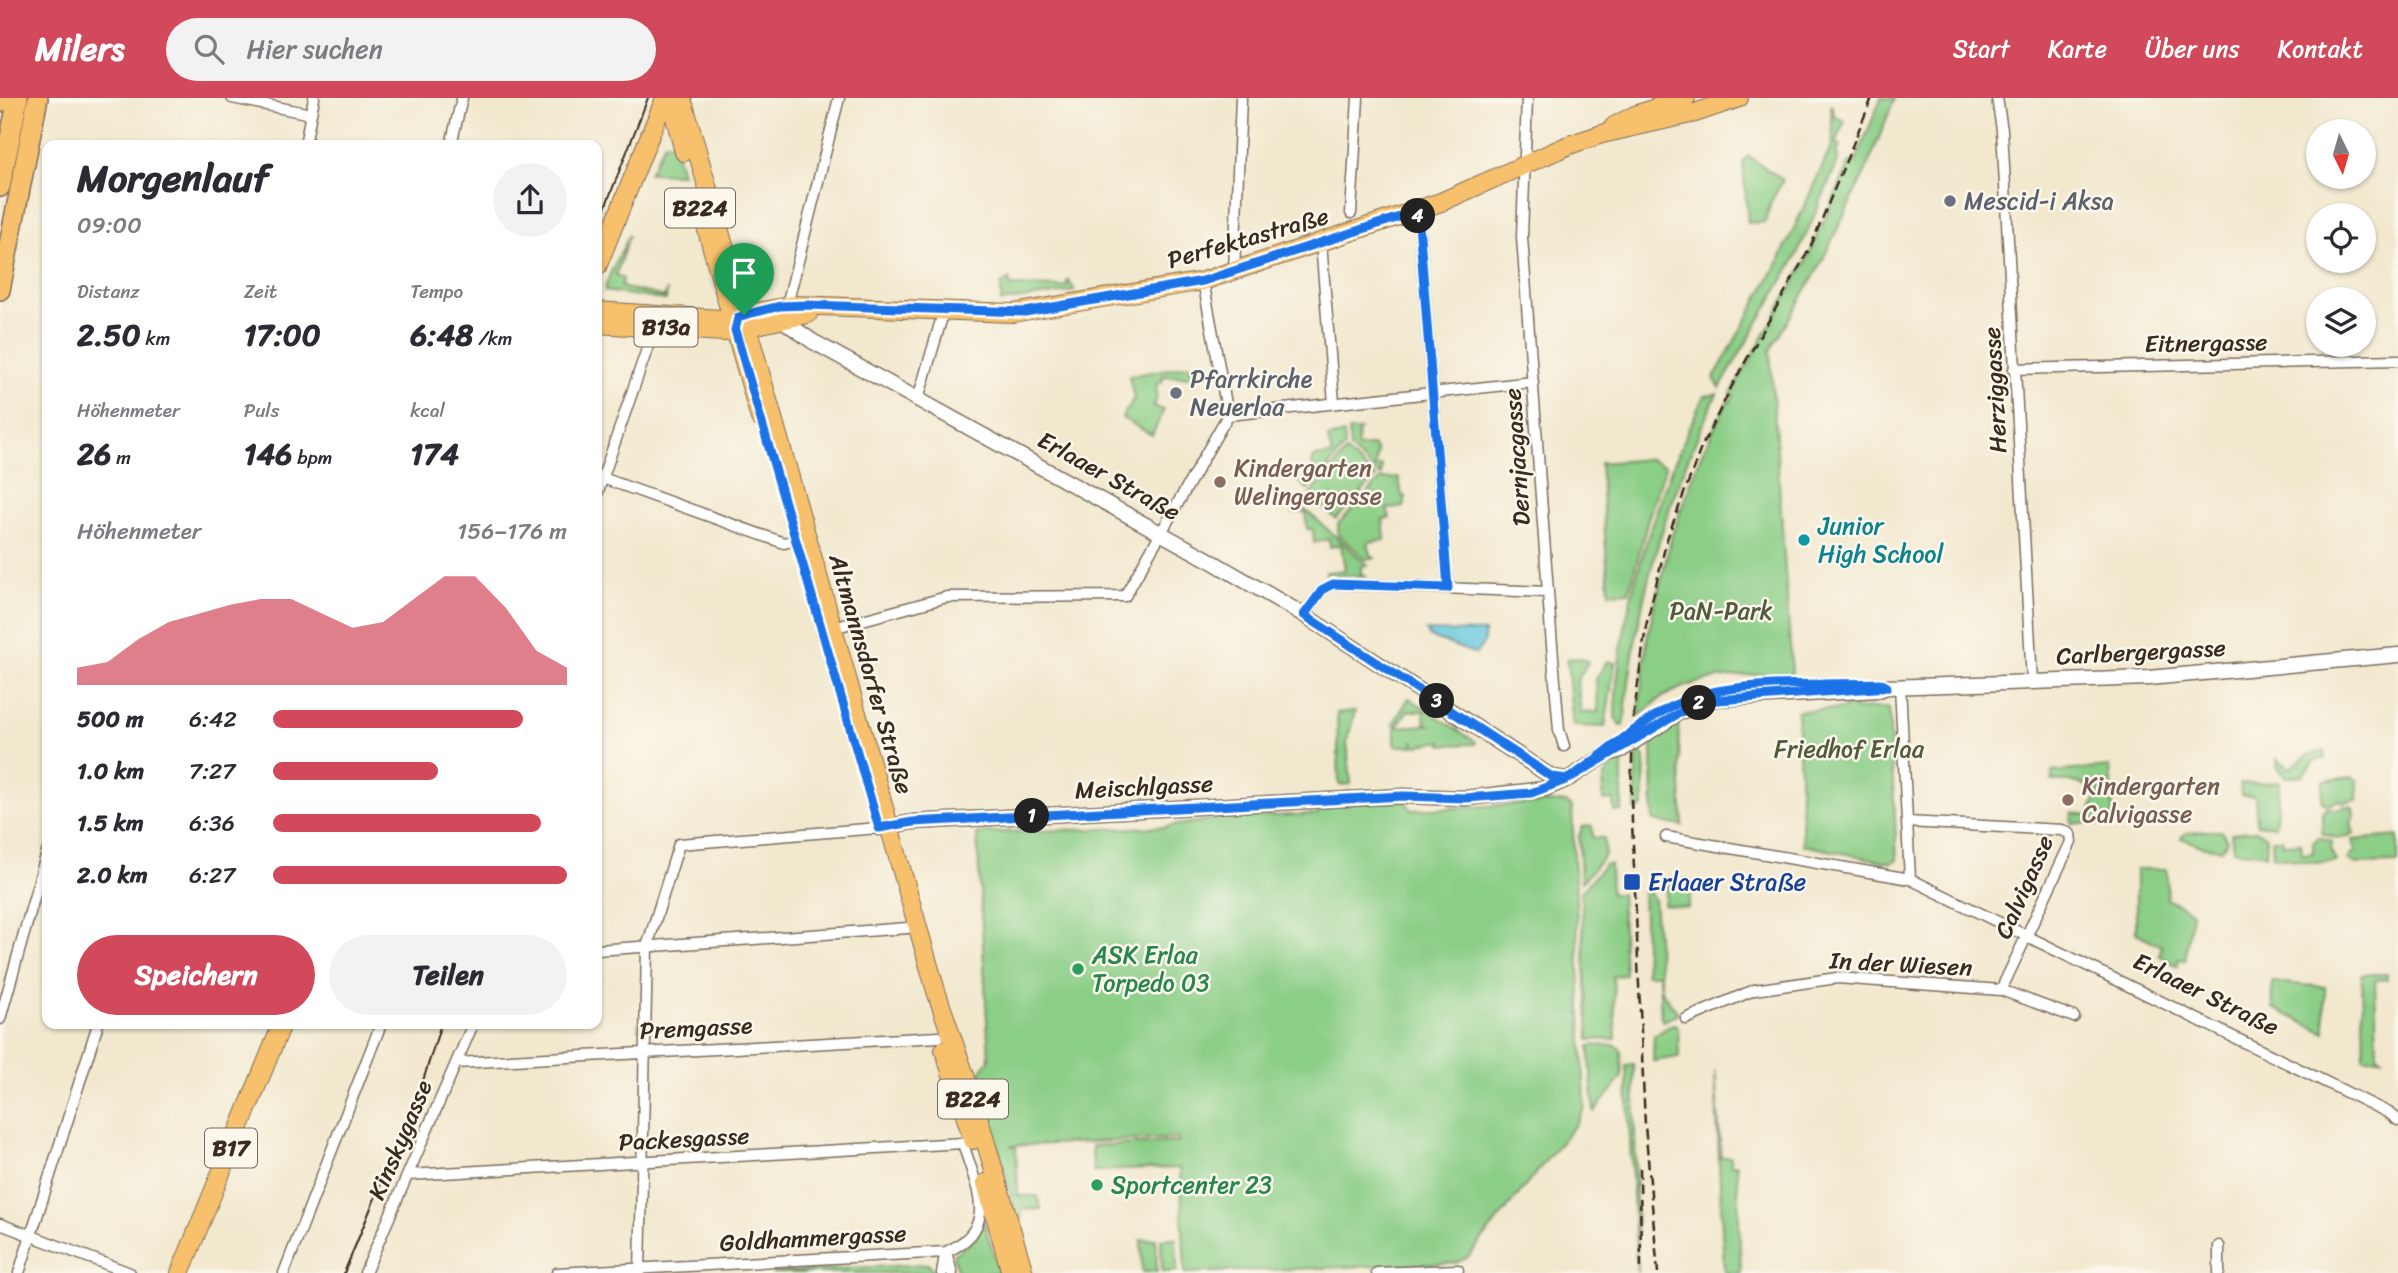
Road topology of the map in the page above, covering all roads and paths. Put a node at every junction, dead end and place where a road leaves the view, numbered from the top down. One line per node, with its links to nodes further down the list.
1 (18, 98): 22 (highway)
2 (38, 98): 29 (highway)
3 (232, 98): 15 (street)
4 (314, 98): 15 (street)
5 (462, 98): 18 (street)
6 (667, 98): 19 (main road); 20 (main road, Altmannsdorfer Straße / B224)
7 (682, 98): 33 (main road, Altmannsdorfer Straße / B224)
8 (839, 98): 32 (street)
9 (1241, 98): 27 (street)
10 (1358, 98): 24 (street)
11 (1527, 98): 21 (street, Dernjacgasse)
12 (1686, 98): 16 (main road, Perfektastraße / B13a)
13 (1739, 98): 16 (main road, Perfektastraße / B13a)
14 (1997, 98): 37 (street, Herziggasse)
15 (311, 114): 17 (street)
16 (1602, 134): 21 (main road, Perfektastraße / B13a)
17 (306, 140)
18 (451, 140)
19 (649, 140): 20 (main road); 26 (main road)
20 (680, 140): 33 (main road, Altmannsdorfer Straße / B224)
21 (1524, 163): 23 (main road, Perfektastraße / B13a); 38 (street, Dernjacgasse)
22 (0, 187)
23 (1418, 211): 25 (main road, Perfektastraße / B13a); 39 (street)
24 (1351, 213)
25 (1321, 243): 27 (main road, Perfektastraße / B13a); 41 (street)
26 (602, 255)
27 (1234, 272): 28 (main road, Perfektastraße / B13a)
28 (1203, 281): 30 (main road, Perfektastraße / B13a); 42 (street)
29 (0, 290)
30 (944, 310): 32 (main road, Perfektastraße / B13a); 40 (street)
31 (602, 311): 33 (main road, B13a)
32 (784, 312): 33 (main road, B13a); 40 (street, Erlaaer Straße)
33 (739, 323): 35 (main road, B13a); 46 (main road, Altmannsdorfer Straße / B224)
34 (602, 324): 35 (main road, B13a)
35 (654, 326): 43 (street)
36 (2398, 360): 37 (street, Eitnergasse)
37 (2014, 369): 52 (street, Herziggasse)
38 (1533, 382): 39 (street); 48 (street, Dernjacgasse)
39 (1432, 393): 41 (street); 47 (street)
40 (918, 399): 45 (street, Erlaaer Straße)
41 (1334, 403): 42 (street)
42 (1228, 415): 45 (street)
43 (602, 468)
44 (602, 477): 46 (street)
45 (1162, 532): 49 (street, Erlaaer Straße); 50 (street)
46 (801, 539): 50 (main road, Altmannsdorfer Straße / B224)
47 (1448, 588): 48 (street); 49 (street)
48 (1548, 593): 54 (street, Dernjacgasse)
49 (1304, 615): 55 (street, Erlaaer Straße)
50 (827, 630): 57 (main road, Altmannsdorfer Straße / B224)
51 (2398, 655): 52 (street, Carlbergergasse)
52 (2032, 681): 53 (street, Carlbergergasse)
53 (1893, 686): 55 (street, Carlbergergasse); 56 (street)
54 (1564, 746)
55 (1568, 779): 57 (street, Meischlgasse)
56 (1907, 822): 60 (street); 62 (street, Calvigasse)
57 (884, 827): 61 (main road, Altmannsdorfer Straße / B224); 63 (street, Meischlgasse); 96 (main road, Altmannsdorfer Straße / B224)
58 (1666, 837): 60 (street, Erlaaer Straße)
59 (42, 870): 67 (street)
60 (1910, 879): 62 (street, Erlaaer Straße)
61 (908, 928): 63 (street); 73 (main road, Altmannsdorfer Straße / B224)
62 (2026, 934): 65 (street, Calvigasse); 76 (street, Erlaaer Straße)
63 (647, 947): 64 (street); 74 (street)
64 (602, 950)
65 (2001, 990): 66 (street, In der Wiesen); 68 (street, In der Wiesen)
66 (2074, 1017)
67 (0, 1019)
68 (1686, 1019)
69 (96, 1029): 80 (street)
70 (280, 1029): 88 (main road, B17)
71 (380, 1029): 89 (street)
72 (471, 1029): 75 (street, Kinskygasse)
73 (939, 1037): 74 (street, Premgasse); 95 (main road, Altmannsdorfer Straße / B224)
74 (645, 1052): 75 (street, Premgasse); 77 (street)
75 (456, 1063): 78 (street, Kinskygasse)
76 (2398, 1121)
77 (643, 1163): 78 (street, Packesgasse); 82 (street, Packesgasse); 85 (street)
78 (408, 1175): 90 (street, Kinskygasse)
79 (0, 1224): 80 (street)
80 (31, 1234): 86 (street); 87 (street)
81 (2219, 1246): 98 (street)
82 (946, 1252): 83 (street, Goldhammergasse); 93 (street); 94 (street)
83 (768, 1261): 85 (street, Goldhammergasse); 92 (street)
84 (1458, 1270): 97 (street)
85 (640, 1271): 91 (street, Goldhammergasse)
86 (19, 1273)
87 (130, 1273)
88 (180, 1273)
89 (284, 1273)
90 (365, 1273)
91 (557, 1273)
92 (765, 1273)
93 (942, 1273)
94 (952, 1273)
95 (1011, 1273)
96 (1024, 1273)
97 (1377, 1273)
98 (2220, 1273)

